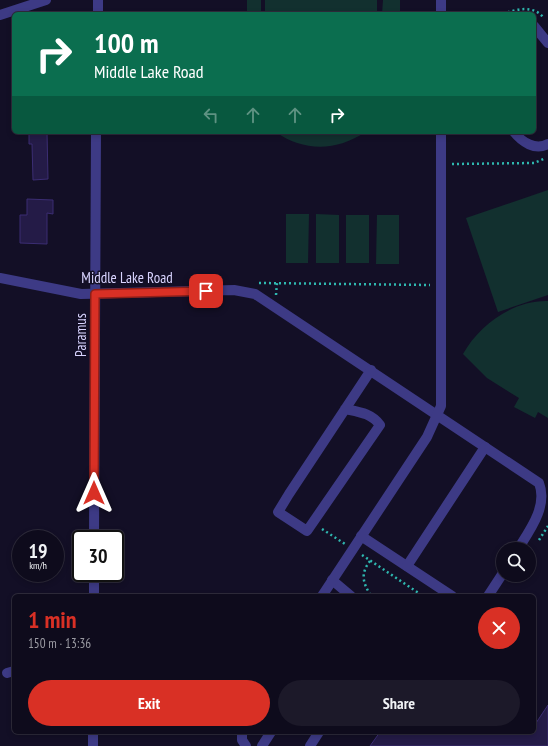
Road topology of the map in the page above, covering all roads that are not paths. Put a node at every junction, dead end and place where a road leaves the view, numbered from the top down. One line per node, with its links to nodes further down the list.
1 (46, 0): 6 (street)
2 (98, 0): 4 (street)
3 (441, 0): 5 (street)
4 (98, 12)
5 (441, 12)
6 (0, 15)
7 (536, 28): 8 (street)
8 (548, 43)
9 (96, 134): 14 (street, Paramus)
10 (441, 134): 17 (street)
11 (515, 134): 12 (street)
12 (548, 144)
13 (0, 278): 14 (street, Middle Lake Road)
14 (95, 294): 15 (street, Middle Lake Road); 19 (street, Paramus)
15 (371, 370): 16 (street); 17 (street)
16 (345, 409): 16 (street)
17 (438, 415): 18 (street); 20 (street)
18 (486, 447): 21 (street); 22 (street)
19 (94, 530)
20 (361, 536): 22 (street); 23 (street)
21 (522, 542)
22 (407, 566): 29 (street)
23 (332, 580): 27 (street); 28 (street)
24 (94, 582): 26 (street)
25 (497, 582): 30 (street)
26 (94, 594)
27 (323, 594)
28 (349, 594)
29 (449, 594)
30 (489, 594)
31 (93, 734): 35 (street)
32 (242, 734): 36 (street)
33 (270, 734): 37 (street)
34 (318, 734): 38 (street)
35 (93, 746)
36 (246, 746)
37 (262, 746)
38 (310, 746)

